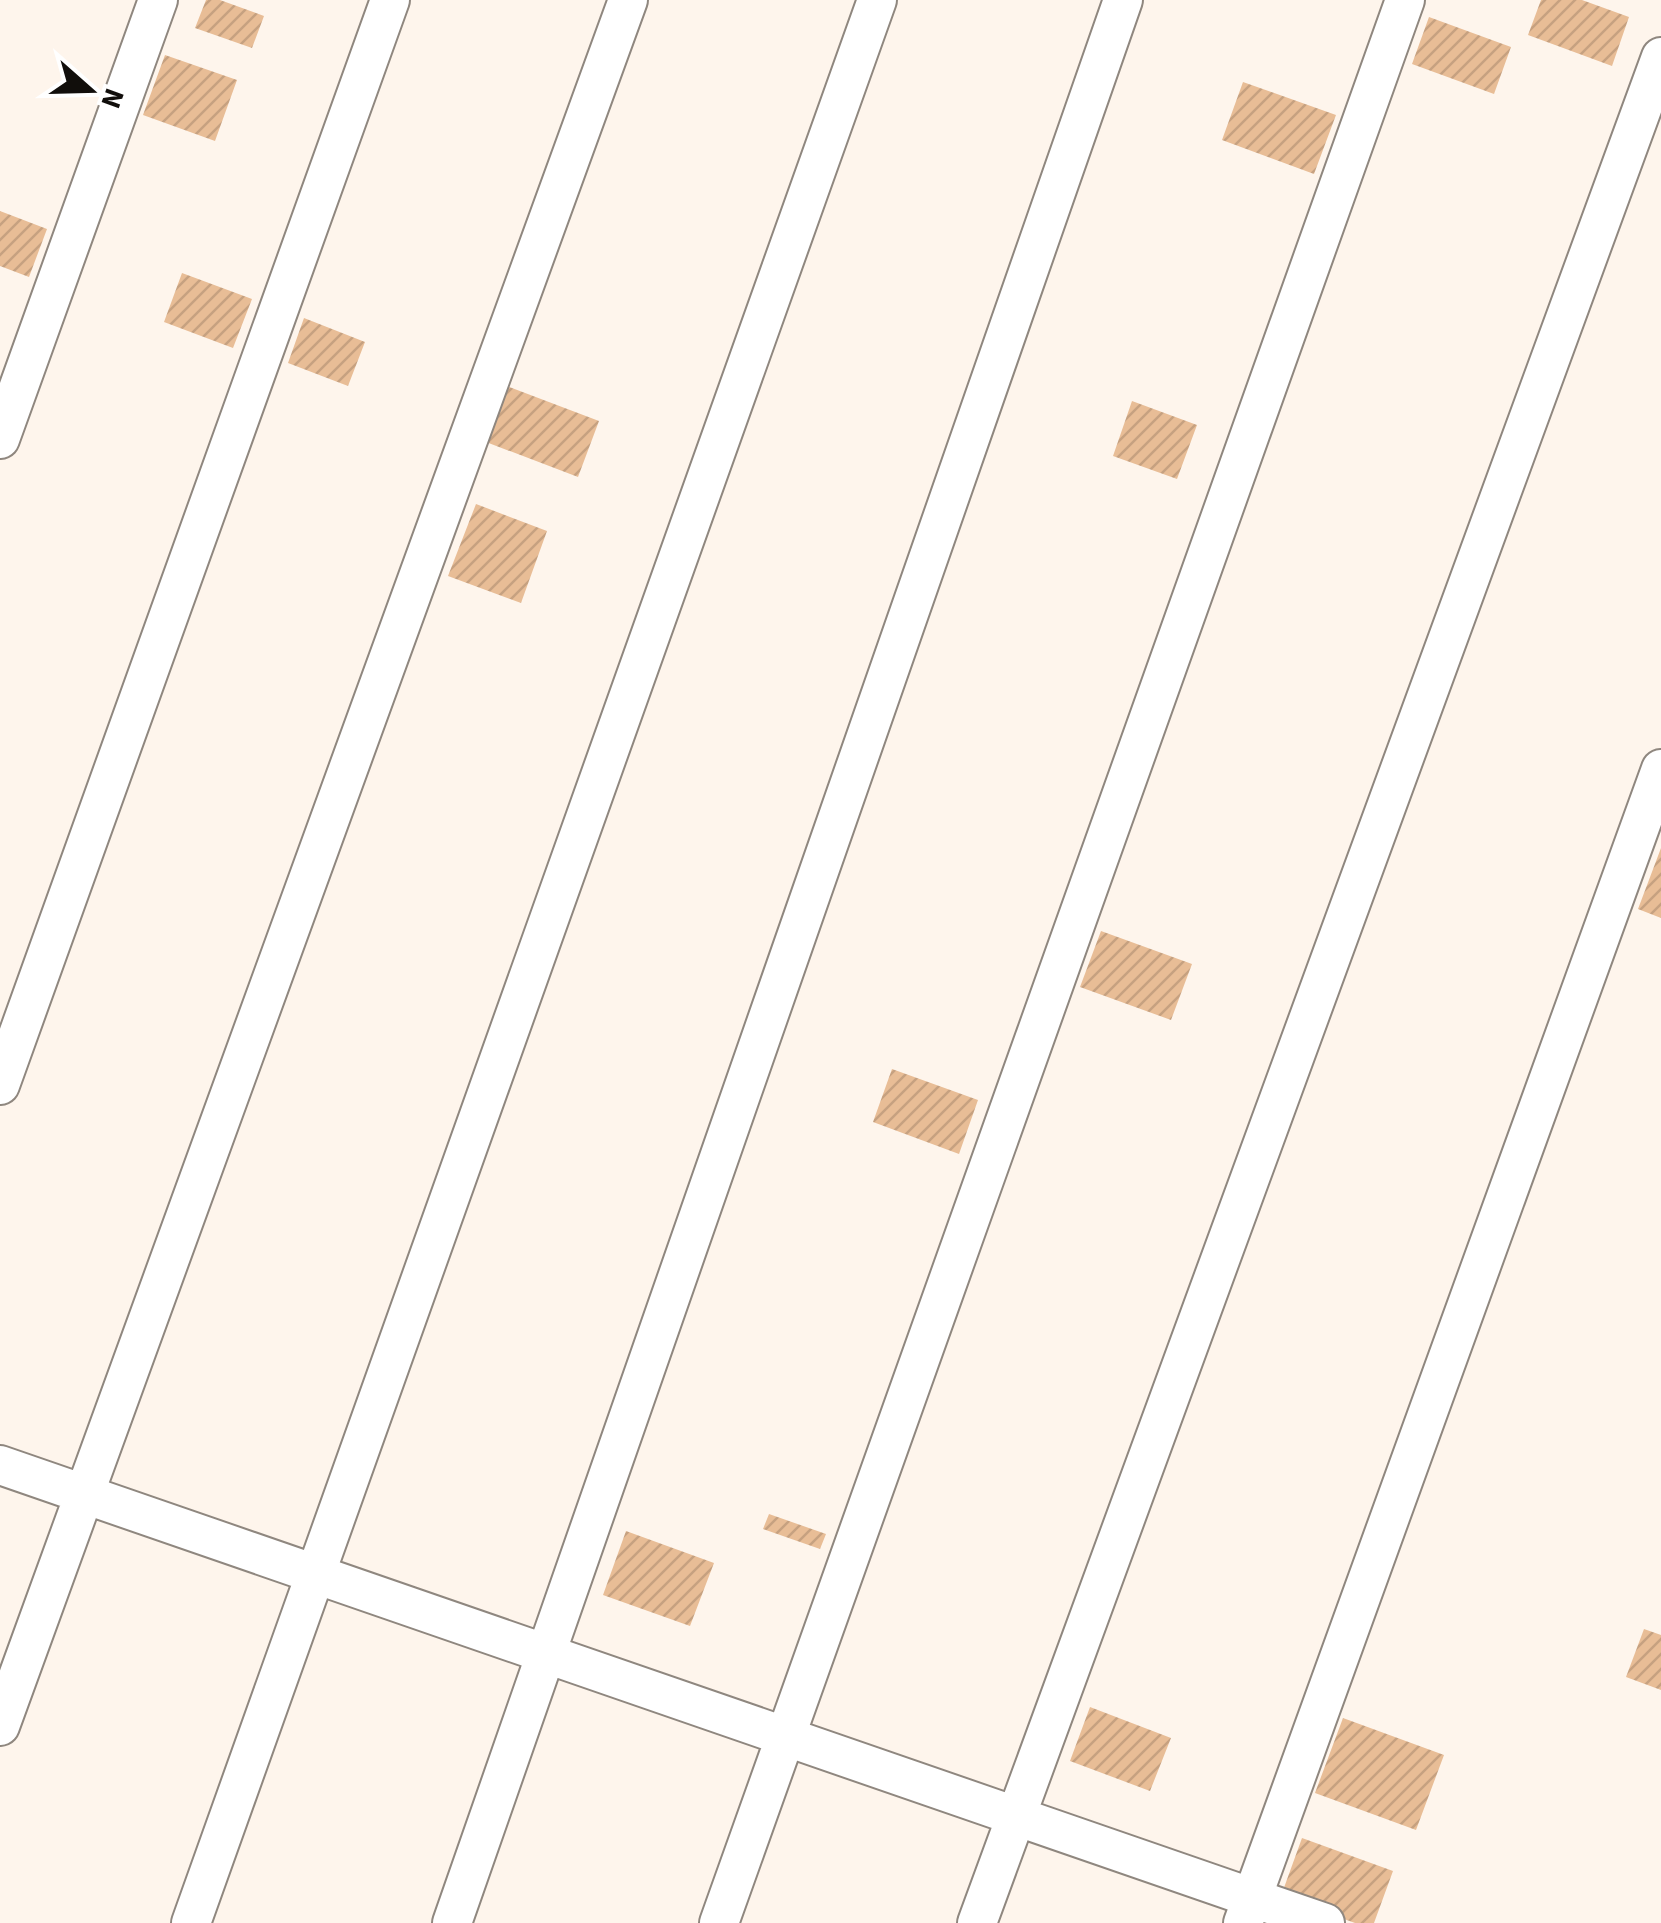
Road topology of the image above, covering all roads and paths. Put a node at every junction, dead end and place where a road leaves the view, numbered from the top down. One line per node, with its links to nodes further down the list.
1 (158, 0): 8 (street)
2 (390, 0): 10 (street)
3 (628, 0): 12 (street)
4 (877, 0): 13 (street)
5 (1122, 0): 14 (street)
6 (1406, 0): 16 (street)
7 (1661, 57): 17 (street)
8 (0, 439)
9 (1661, 769): 18 (street)
10 (0, 1085)
11 (0, 1465): 12 (street)
12 (84, 1494): 13 (street); 15 (street)
13 (313, 1574): 14 (street); 19 (street)
14 (546, 1654): 16 (street); 20 (street)
15 (0, 1726)
16 (786, 1737): 17 (street); 21 (street)
17 (1015, 1816): 18 (street); 22 (street)
18 (1248, 1910): 23 (street)
19 (191, 1923)
20 (452, 1923)
21 (719, 1923)
22 (976, 1923)
23 (1325, 1923)

